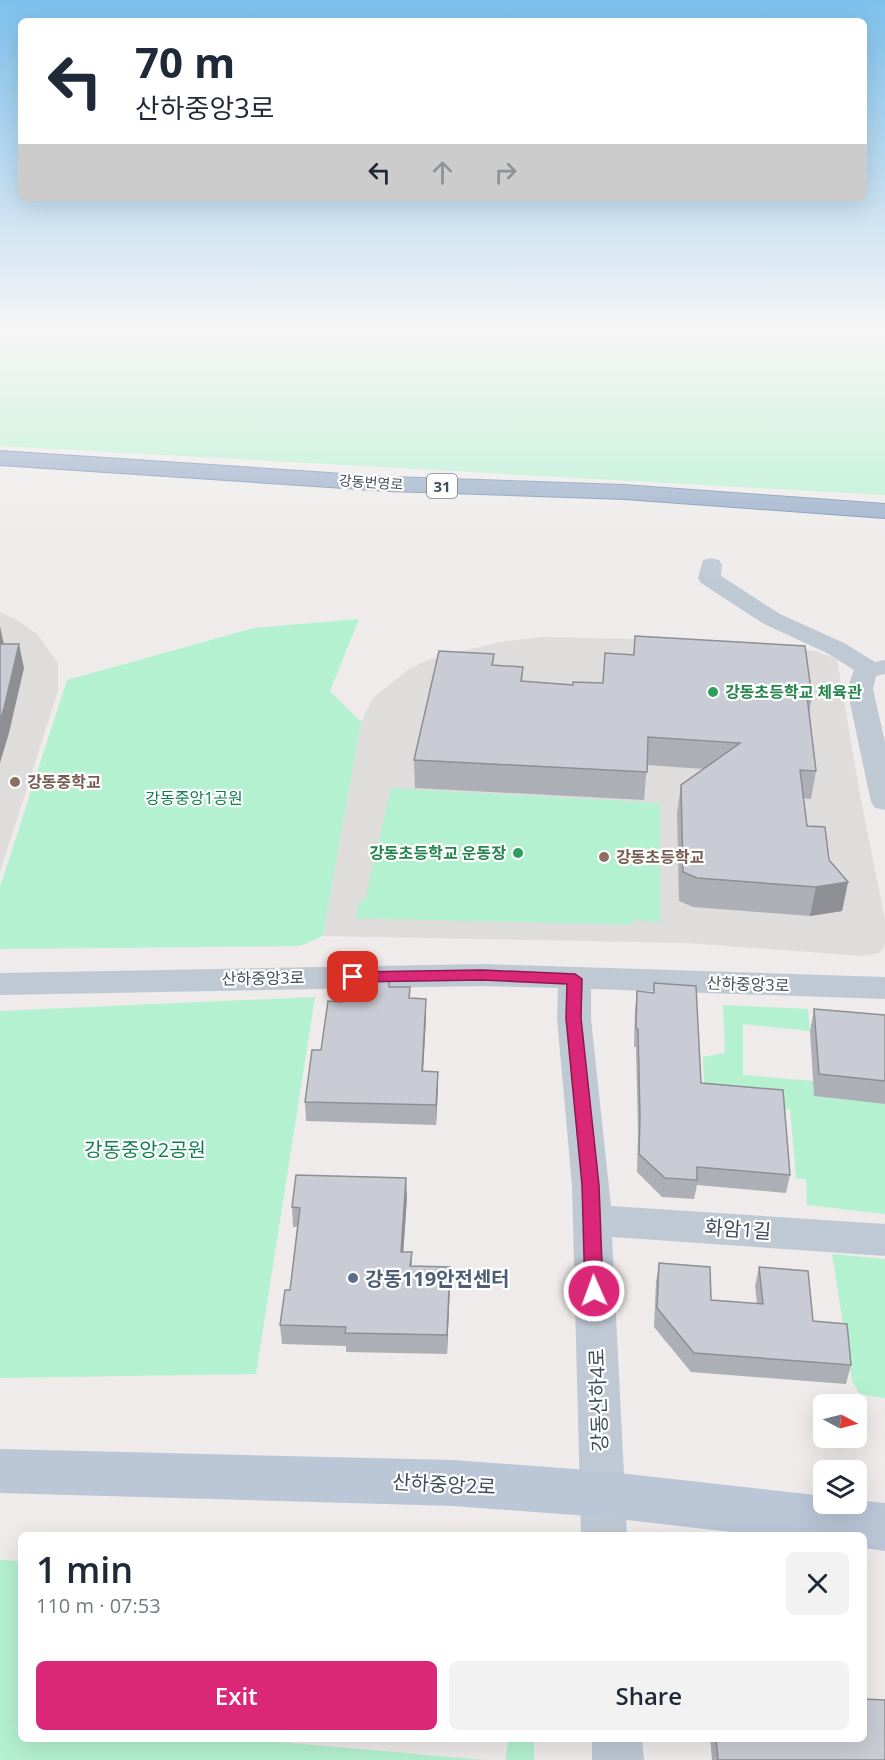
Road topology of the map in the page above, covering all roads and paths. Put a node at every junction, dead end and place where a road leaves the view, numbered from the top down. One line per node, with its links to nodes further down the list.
1 (0, 458): 3 (highway, 강동번영로 / 31)
2 (0, 470): 4 (highway, 강동번영로)
3 (885, 511)
4 (885, 523)
5 (711, 565): 6 (street)
6 (878, 668): 7 (street)
7 (885, 802)
8 (575, 979): 9 (street, 산하중앙3로); 10 (street, 산하중앙3로); 11 (street, 강동산하4로)
9 (0, 984)
10 (885, 988)
11 (591, 1220): 12 (street, 화암1길); 14 (street, 강동산하4로)
12 (885, 1240)
13 (0, 1471): 14 (main road, 산하중앙2로)
14 (602, 1514): 15 (main road, 산하중앙2로)
15 (885, 1527)
16 (617, 1742): 17 (street)
17 (618, 1760)

